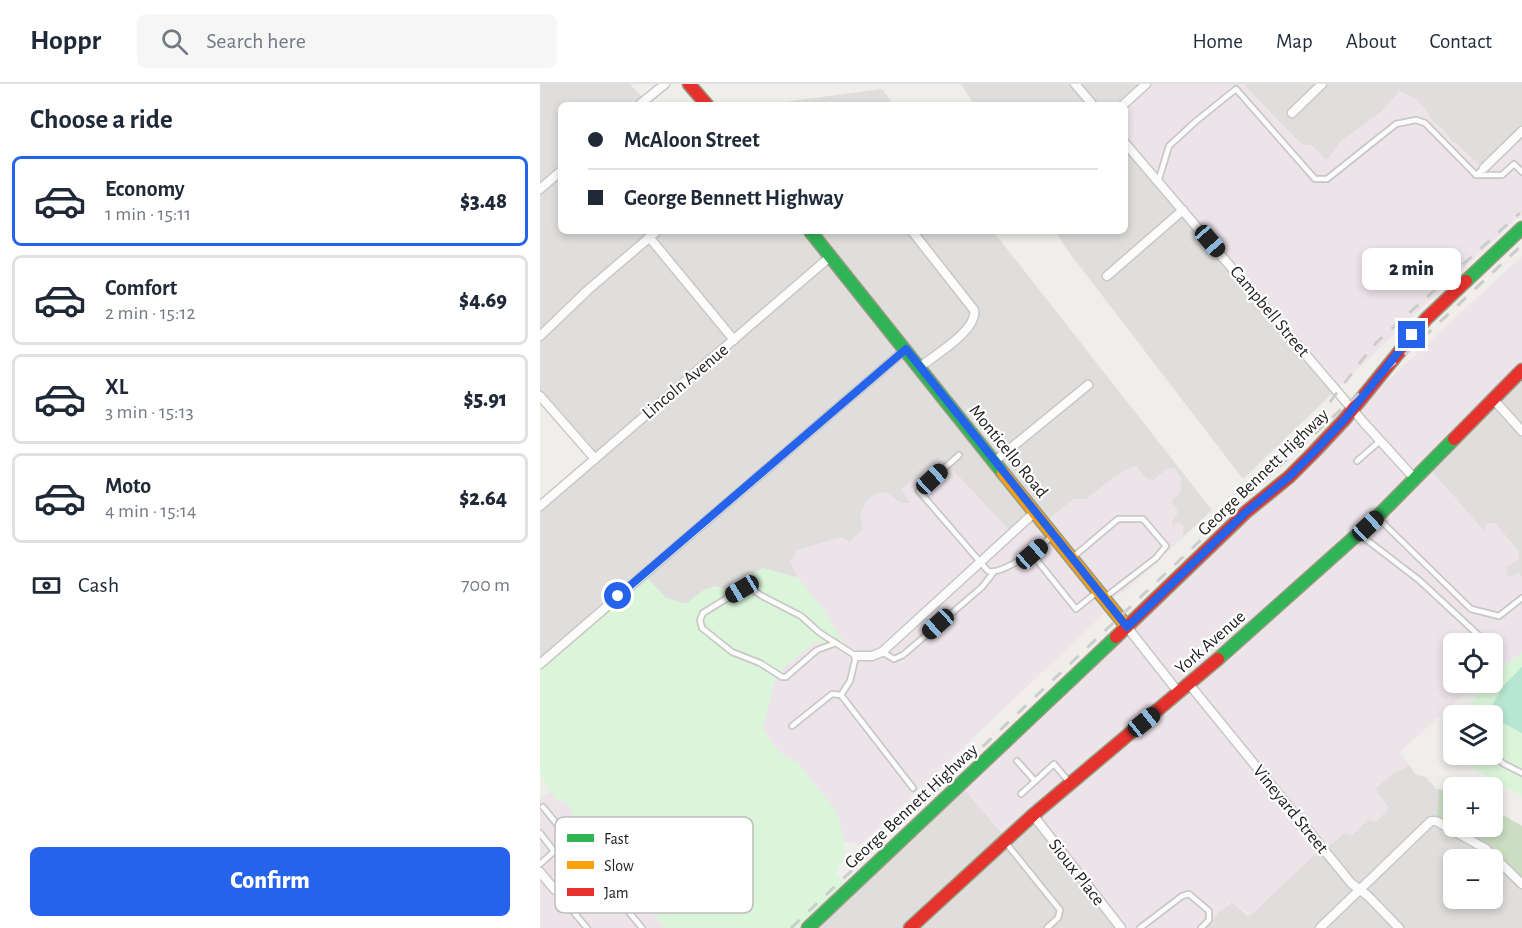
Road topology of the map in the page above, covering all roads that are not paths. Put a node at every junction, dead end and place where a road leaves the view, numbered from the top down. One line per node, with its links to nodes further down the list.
1 (664, 84): 6 (street)
2 (689, 84): 7 (street)
3 (1075, 84): 8 (street)
4 (1146, 84): 9 (street)
5 (1323, 84): 10 (street)
6 (643, 102)
7 (704, 102)
8 (1090, 102)
9 (1126, 102)
10 (1292, 113)
11 (1522, 131): 13 (street)
12 (1128, 147): 17 (street, Campbell Street)
13 (1484, 168): 16 (lane)
14 (1522, 172): 16 (lane)
15 (558, 174): 18 (street)
16 (1476, 176): 17 (lane)
17 (1158, 182): 19 (street, Campbell Street)
18 (540, 189)
19 (1182, 210): 26 (street); 35 (street, Campbell Street)
20 (1522, 228): 35 (street, George Bennett Highway)
21 (653, 234): 24 (street)
22 (813, 234): 25 (street, Monticello Road)
23 (914, 234): 30 (street)
24 (649, 237): 27 (street); 28 (street)
25 (831, 256): 28 (street, Lincoln Avenue); 29 (street, Monticello Road)
26 (1107, 276)
27 (540, 336)
28 (734, 340): 39 (street, Lincoln Avenue)
29 (906, 349): 30 (street, Monticello Road); 59 (street)
30 (920, 367): 40 (street, Monticello Road)
31 (1522, 370): 34 (street, York Avenue)
32 (1088, 385): 40 (street)
33 (540, 396): 39 (street)
34 (1494, 400): 36 (street); 42 (street, York Avenue)
35 (1353, 409): 37 (street, Campbell Street); 54 (street, George Bennett Highway)
36 (1522, 431)
37 (1380, 441): 41 (lane); 42 (street, Campbell Street)
38 (959, 455): 50 (lane)
39 (595, 459): 43 (street, Lincoln Avenue)
40 (994, 461): 44 (street, Monticello Road)
41 (1357, 461)
42 (1415, 480): 45 (street, York Avenue)
43 (540, 506)
44 (1035, 512): 47 (street, Monticello Road); 50 (street)
45 (1377, 518): 46 (street, York Avenue); 53 (lane)
46 (1359, 534): 55 (lane); 60 (street, York Avenue)
47 (1054, 535): 48 (lane); 49 (street, Monticello Road)
48 (1032, 554): 51 (lane); 52 (lane)
49 (1072, 558): 52 (street, Monticello Road); 52 (lane)
50 (980, 562): 51 (lane); 57 (street)
51 (993, 573): 57 (lane)
52 (1101, 594): 54 (street, Monticello Road)
53 (1522, 598)
54 (1127, 627): 61 (street, Monticello Road); 86 (street, George Bennett Highway)
55 (1476, 633)
56 (836, 643): 56 (lane); 58 (lane)
57 (882, 652): 58 (street)
58 (856, 656): 62 (lane)
59 (540, 664)
60 (1189, 684): 61 (street, York Avenue); 81 (street, Vineyard Street)
61 (1179, 693): 68 (street, York Avenue)
62 (842, 695): 63 (lane); 69 (lane)
63 (792, 726)
64 (1017, 761): 67 (lane)
65 (1503, 763): 66 (lane)
66 (1522, 773)
67 (1035, 781): 68 (lane); 70 (lane)
68 (1070, 783): 72 (street, York Avenue)
69 (913, 788)
70 (1021, 794)
71 (543, 807): 73 (lane)
72 (1033, 815): 75 (street, York Avenue); 89 (street, Sioux Place)
73 (555, 821)
74 (540, 834): 76 (lane)
75 (1005, 841): 87 (street, York Avenue); 88 (lane)
76 (555, 851): 77 (lane)
77 (540, 864)
78 (540, 872): 80 (street)
79 (1522, 884): 81 (street)
80 (555, 890)
81 (1360, 890): 92 (street); 93 (street, Vineyard Street)
82 (574, 913): 84 (lane)
83 (630, 913): 85 (lane)
84 (587, 928)
85 (642, 928)
86 (808, 928)
87 (910, 928)
88 (1047, 928)
89 (1121, 928)
90 (1140, 928): 91 (lane)
91 (1201, 928)
92 (1320, 928)
93 (1399, 928)

